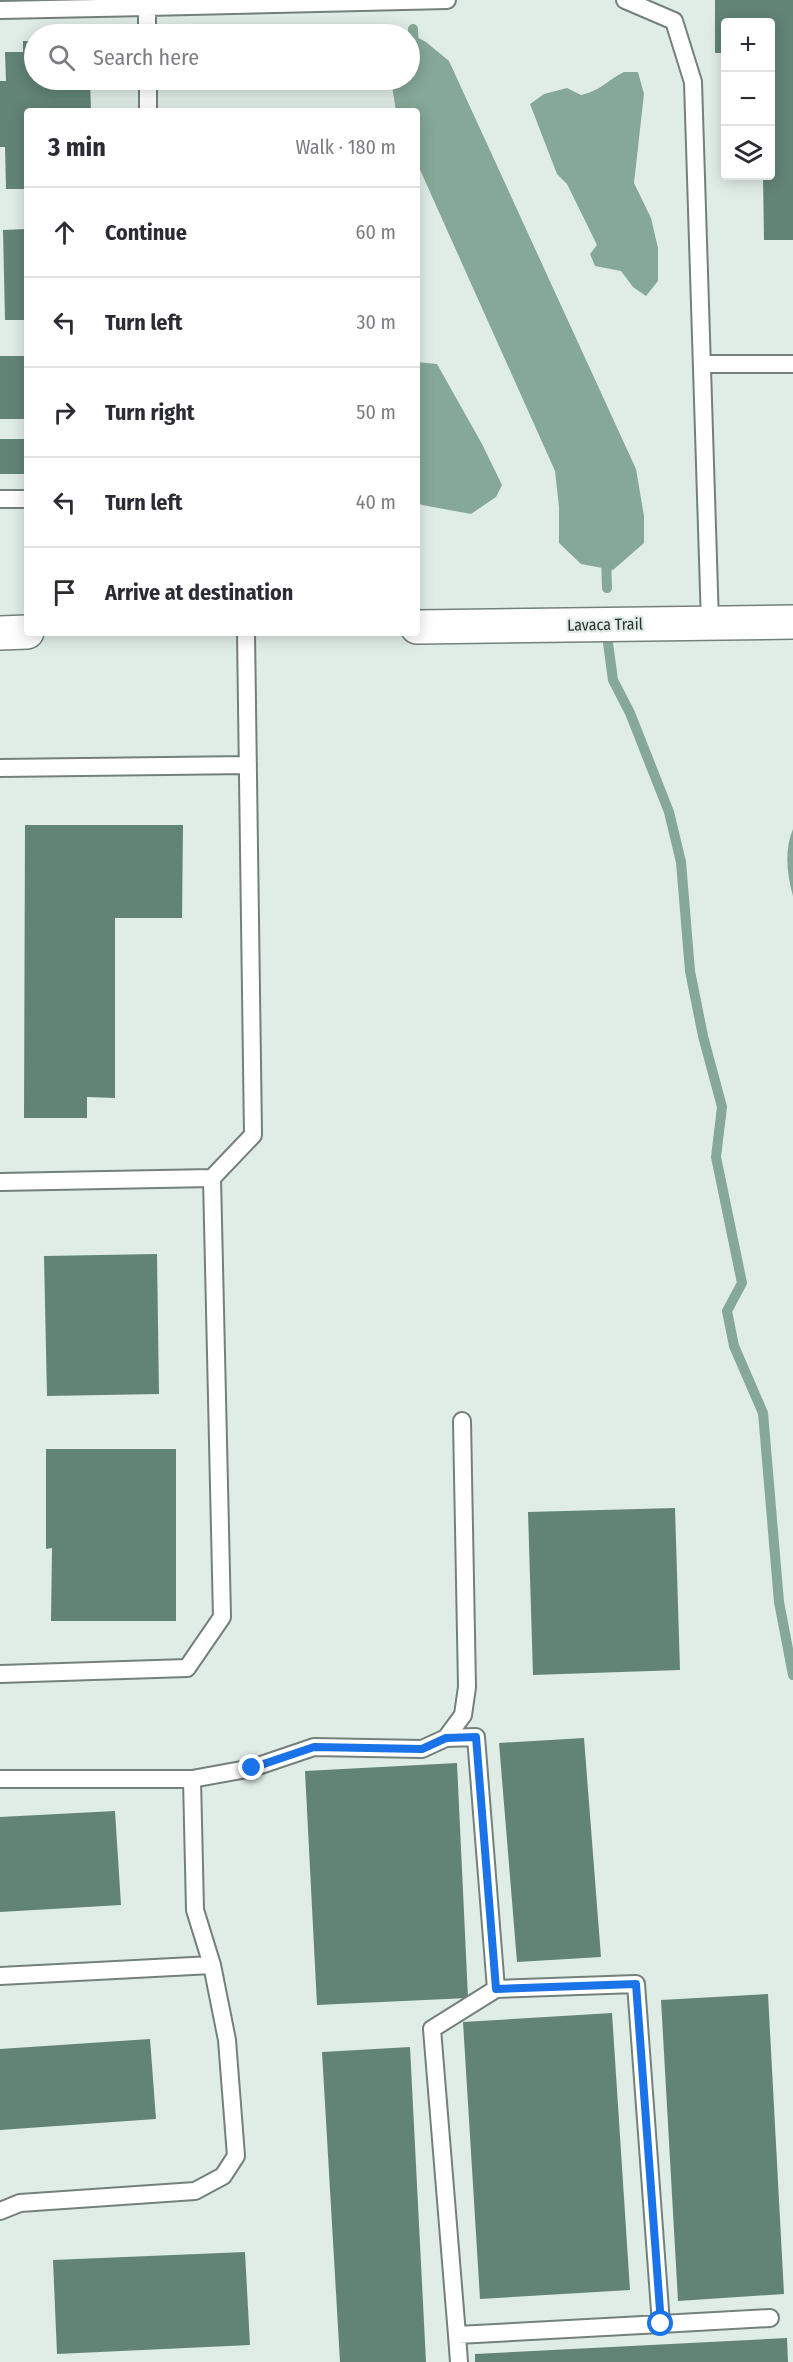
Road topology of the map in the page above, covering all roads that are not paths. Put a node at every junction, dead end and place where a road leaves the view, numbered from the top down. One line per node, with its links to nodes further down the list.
1 (445, 0): 3 (lane)
2 (625, 0): 9 (lane)
3 (178, 3): 5 (lane)
4 (9, 7): 5 (lane)
5 (147, 7): 6 (lane)
6 (147, 24)
7 (148, 90): 8 (lane)
8 (148, 108)
9 (702, 364): 10 (lane); 14 (lane)
10 (793, 364)
11 (0, 499): 12 (lane)
12 (24, 499)
13 (793, 622): 14 (street, Lavaca Trail)
14 (710, 623): 15 (street, Lavaca Trail)
15 (420, 627)
16 (0, 633): 17 (street)
17 (24, 633)
18 (246, 636): 19 (lane)
19 (248, 765): 20 (lane); 21 (lane)
20 (0, 768)
21 (212, 1178): 22 (lane); 24 (lane)
22 (0, 1182)
23 (462, 1421): 25 (lane)
24 (0, 1674)
25 (446, 1738): 27 (lane); 30 (lane)
26 (0, 1779): 27 (lane)
27 (192, 1779): 28 (lane)
28 (212, 1965): 29 (lane); 31 (lane)
29 (0, 1976)
30 (496, 1989): 33 (lane); 34 (lane)
31 (0, 2211)
32 (770, 2318): 33 (lane)
33 (661, 2324): 34 (lane)
34 (457, 2335): 35 (lane)
35 (459, 2362)

